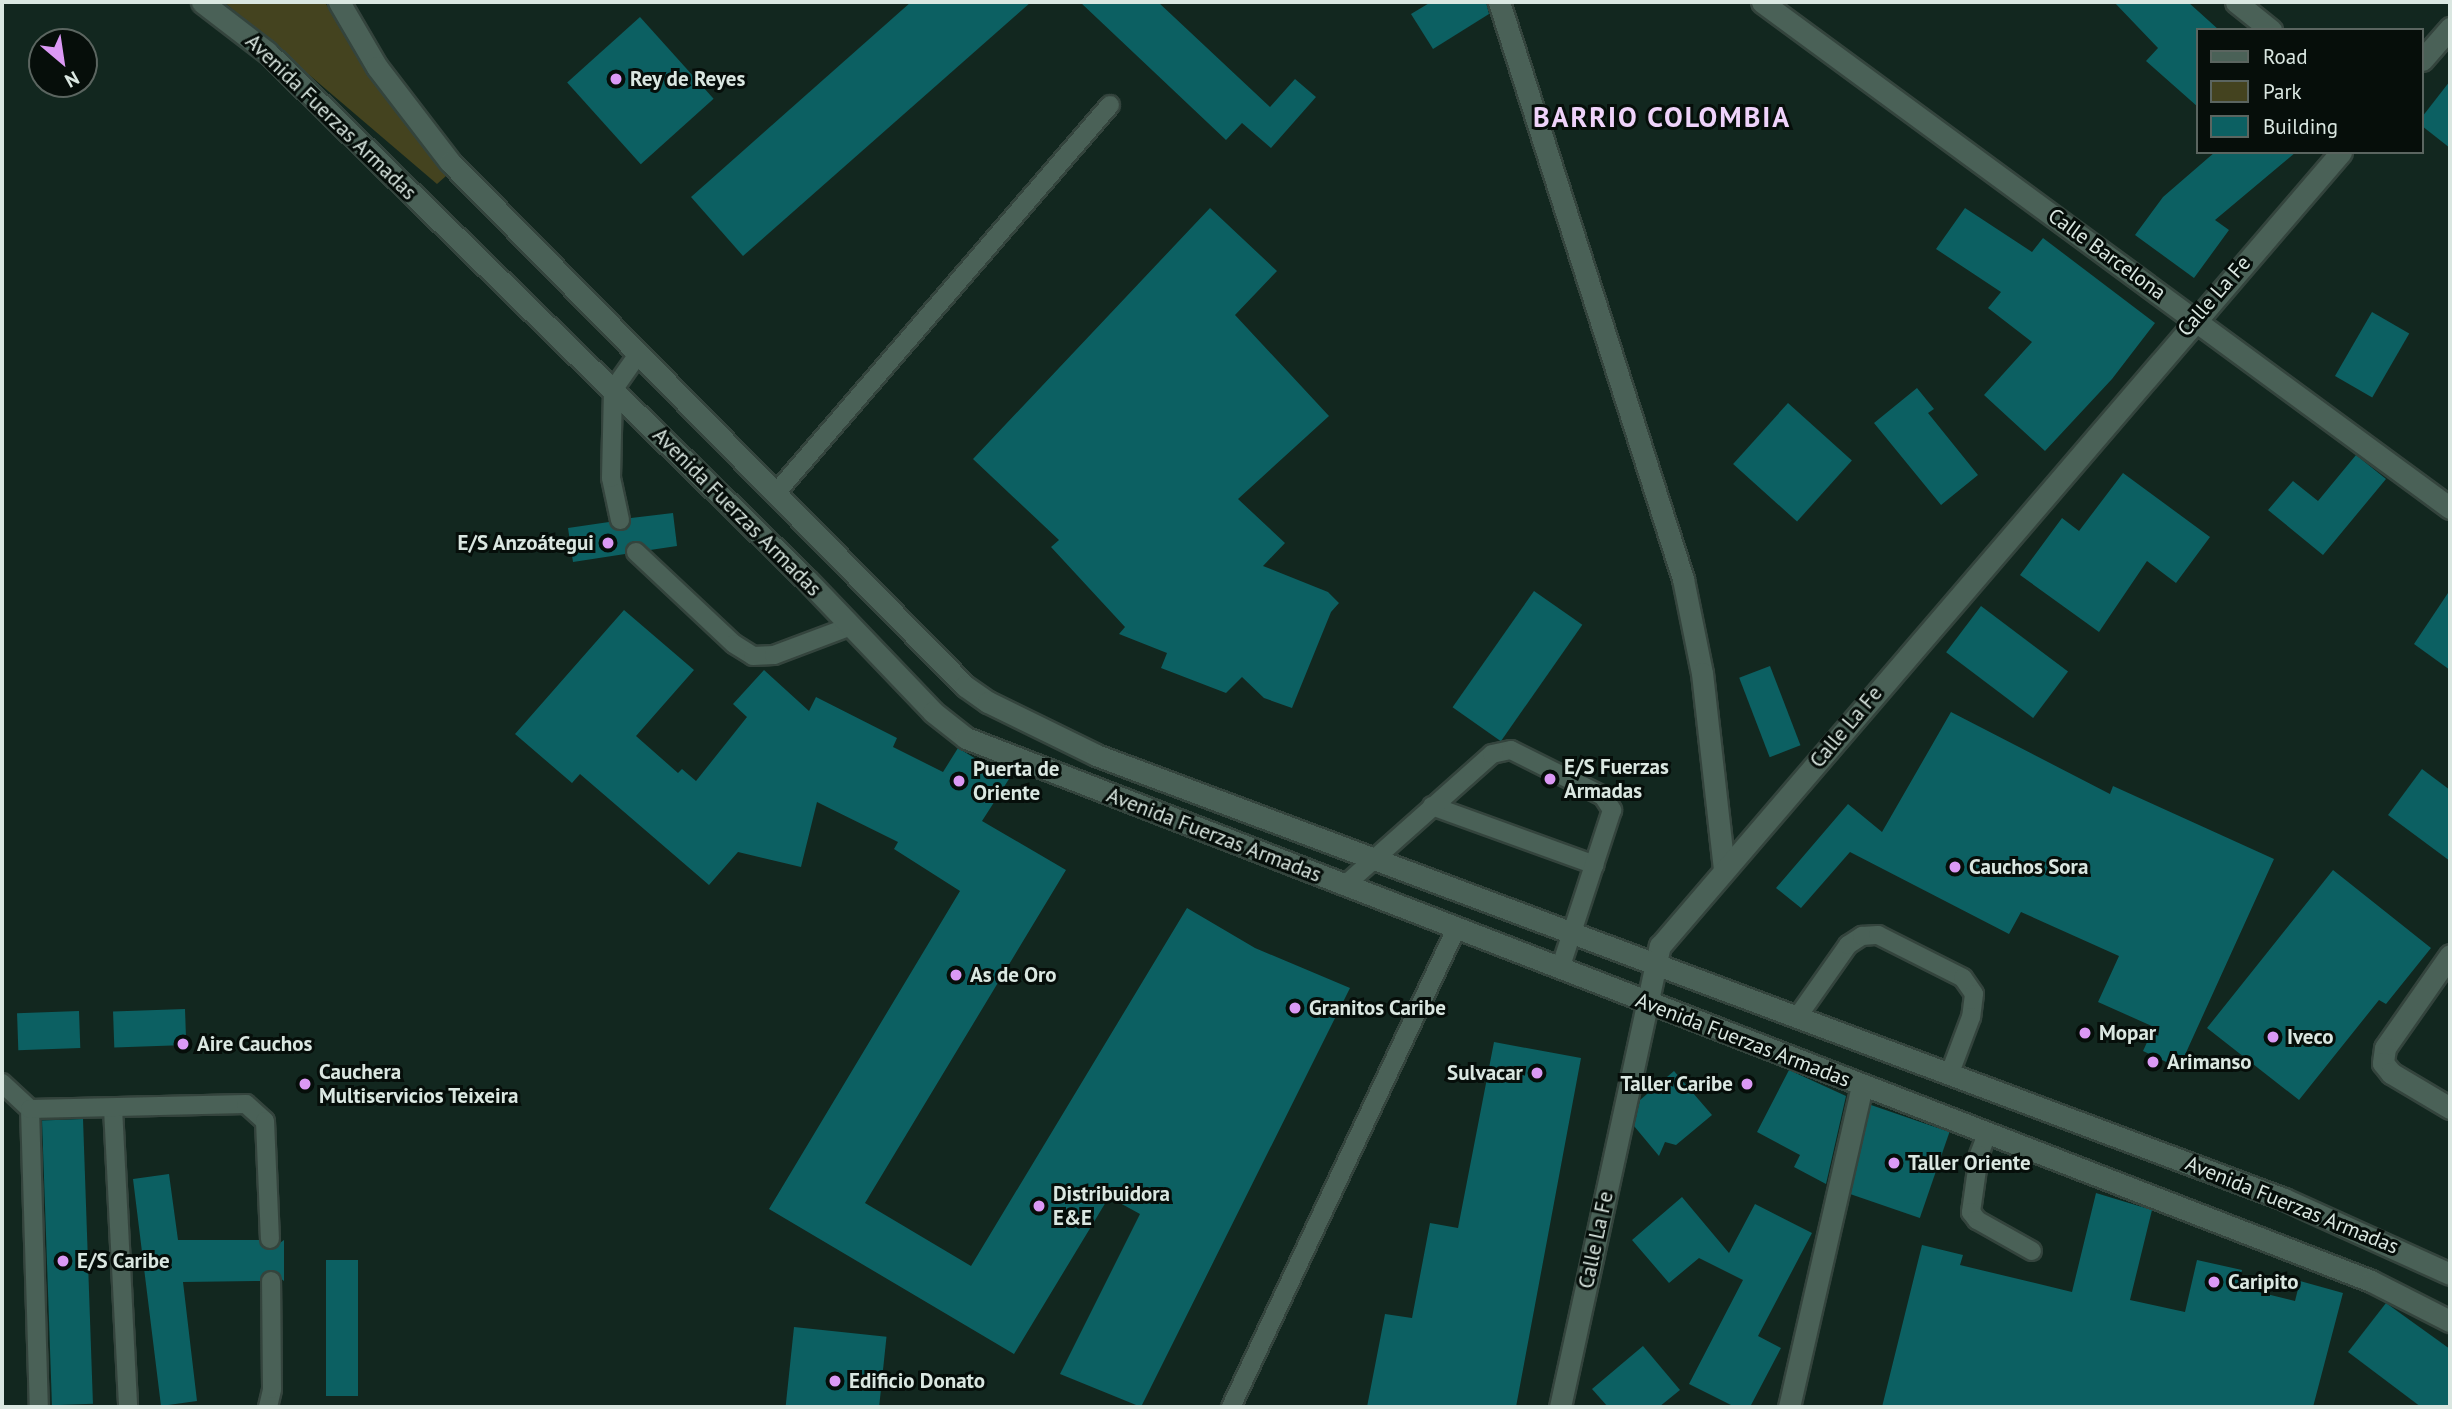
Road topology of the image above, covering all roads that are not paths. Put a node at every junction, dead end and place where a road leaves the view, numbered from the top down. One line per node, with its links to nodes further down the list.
1 (202, 2): 13 (street, Avenida Fuerzas Armadas)
2 (339, 2): 12 (street, Avenida Fuerzas Armadas)
3 (1499, 2): 22 (street)
4 (1762, 2): 11 (street, Calle Barcelona)
5 (2236, 2): 6 (street)
6 (2268, 28)
7 (2450, 28): 8 (street)
8 (2424, 58)
9 (1110, 105): 14 (lane)
10 (2339, 154): 11 (street, Calle La Fe)
11 (2194, 318): 15 (street, Calle Barcelona); 22 (street, Calle La Fe)
12 (639, 353): 13 (lane); 14 (street, Avenida Fuerzas Armadas)
13 (613, 390): 16 (lane); 18 (street, Avenida Fuerzas Armadas)
14 (776, 493): 20 (street, Avenida Fuerzas Armadas)
15 (2450, 508)
16 (620, 520)
17 (636, 552): 18 (lane)
18 (851, 626): 23 (street, Avenida Fuerzas Armadas)
19 (1432, 806): 20 (lane); 21 (lane); 21 (lane)
20 (1373, 857): 23 (lane); 25 (street, Avenida Fuerzas Armadas)
21 (1595, 865): 25 (lane)
22 (1724, 870): 27 (street, Calle La Fe)
23 (1344, 886): 24 (street, Avenida Fuerzas Armadas)
24 (1456, 929): 28 (street, Avenida Fuerzas Armadas); 46 (lane)
25 (1573, 930): 27 (street, Avenida Fuerzas Armadas); 28 (lane)
26 (2450, 955): 35 (street)
27 (1656, 963): 29 (street, Calle La Fe); 30 (street, Avenida Fuerzas Armadas)
28 (1560, 969): 29 (street, Avenida Fuerzas Armadas)
29 (1647, 1003): 33 (street, Avenida Fuerzas Armadas); 47 (street, Calle La Fe)
30 (1798, 1016): 31 (street, Avenida Fuerzas Armadas); 31 (lane)
31 (1950, 1073): 40 (street, Avenida Fuerzas Armadas)
32 (2, 1083): 36 (lane)
33 (1862, 1086): 37 (street, Avenida Fuerzas Armadas); 48 (street)
34 (113, 1108): 36 (lane); 38 (lane); 44 (lane)
35 (2450, 1108)
36 (30, 1109): 43 (lane)
37 (1987, 1134): 39 (lane); 42 (street, Avenida Fuerzas Armadas)
38 (270, 1240)
39 (2032, 1251)
40 (2450, 1274)
41 (271, 1281): 45 (lane)
42 (2450, 1321)
43 (39, 1407)
44 (128, 1407)
45 (268, 1407)
46 (1231, 1407)
47 (1560, 1407)
48 (1789, 1407)

